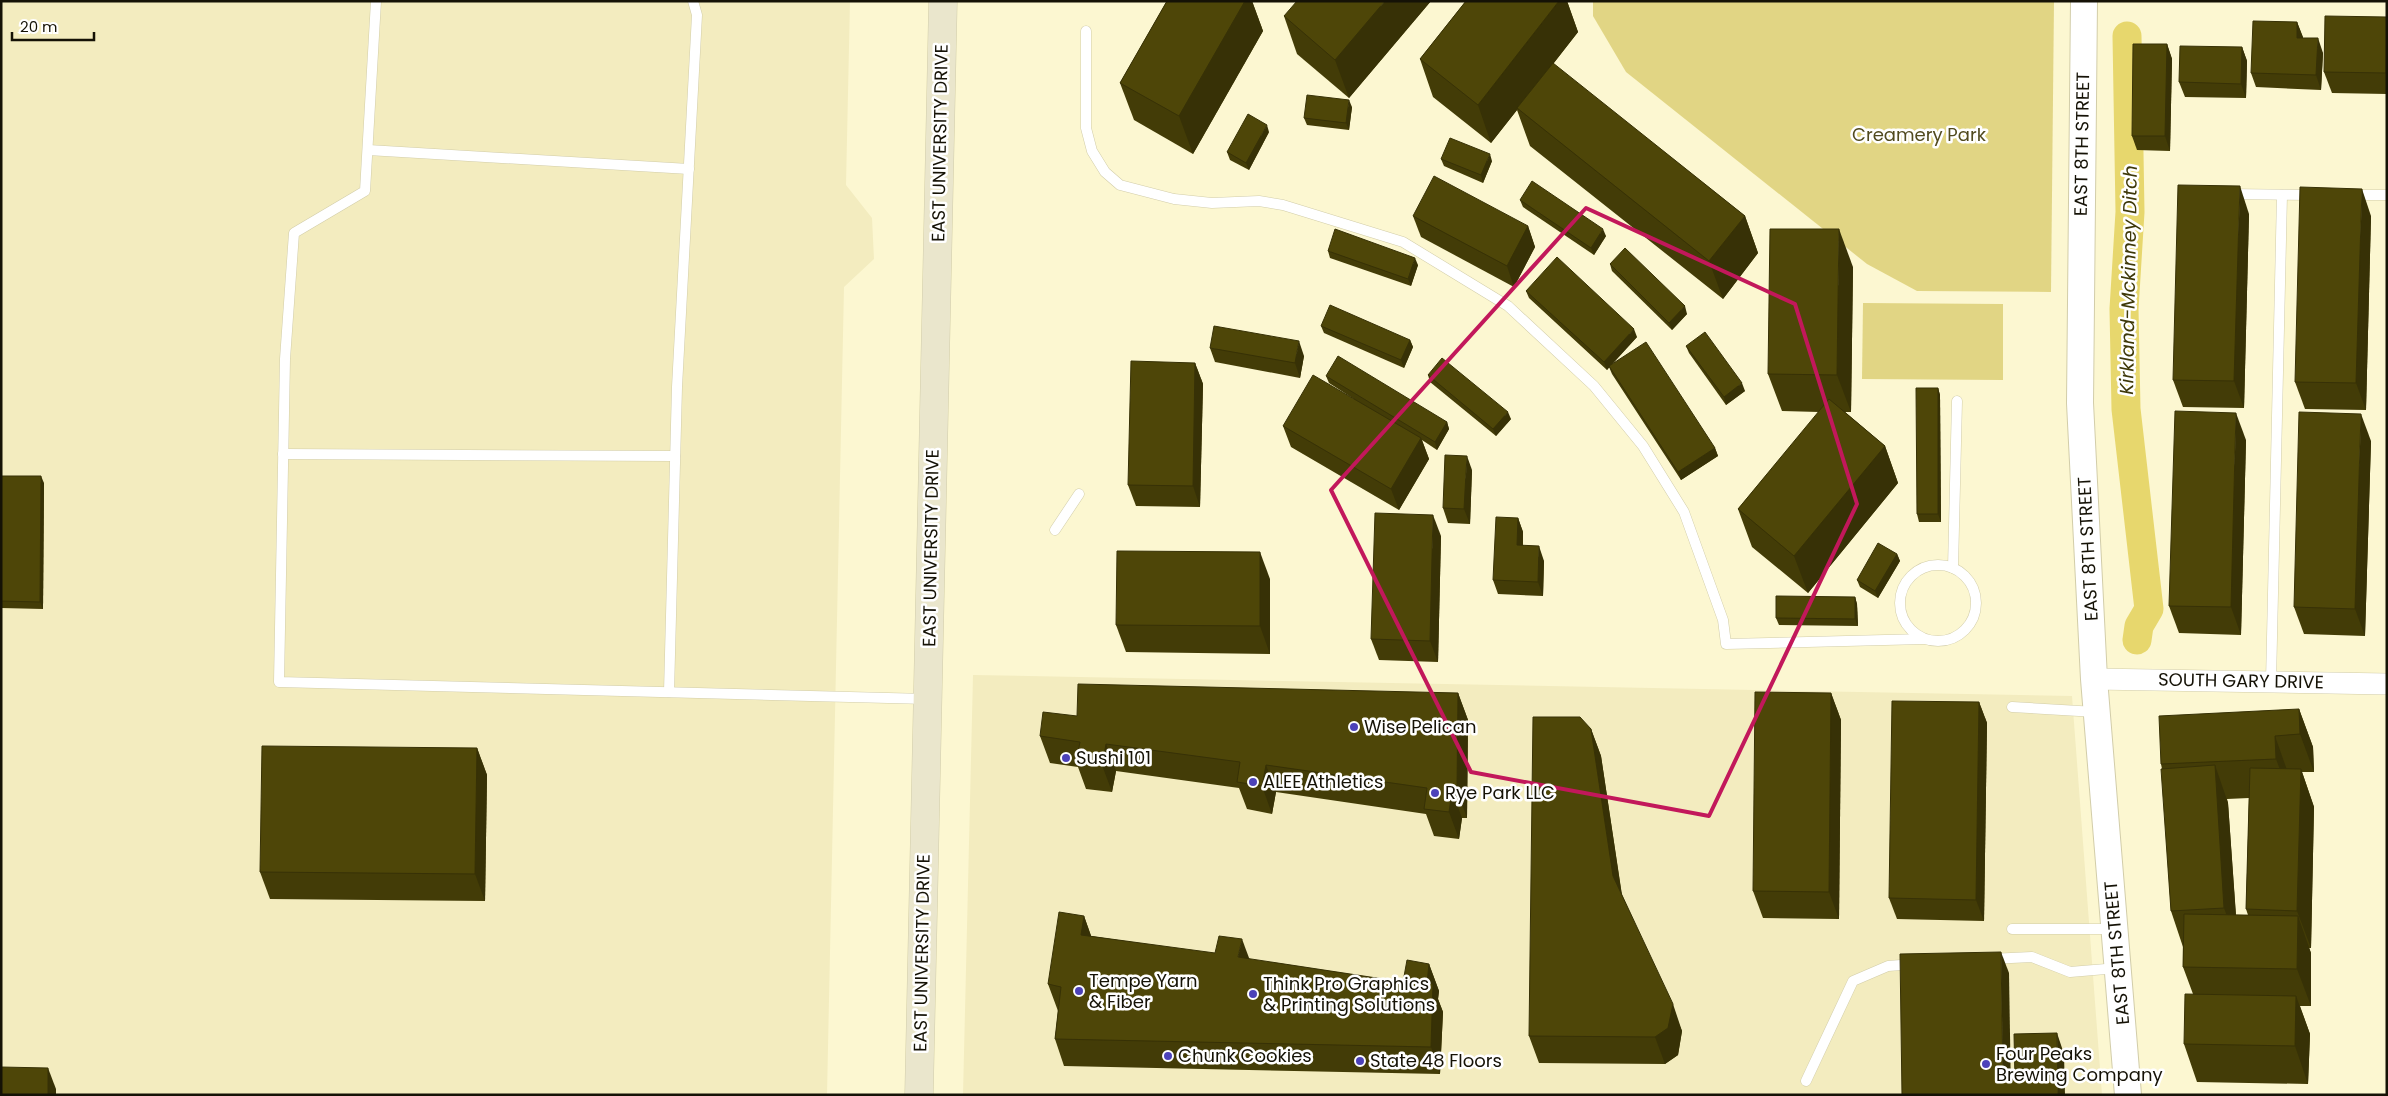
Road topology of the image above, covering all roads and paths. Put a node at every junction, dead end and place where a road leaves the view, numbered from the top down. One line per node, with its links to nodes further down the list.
1 (376, 1): 6 (lane)
2 (693, 1): 7 (lane)
3 (943, 1): 24 (main road, EAST UNIVERSITY DRIVE)
4 (2084, 1): 20 (street, EAST 8TH STREET)
5 (1086, 31): 19 (lane)
6 (368, 150): 7 (lane); 14 (lane)
7 (689, 169): 15 (lane)
8 (2216, 194): 9 (lane)
9 (2282, 195): 10 (lane); 21 (lane)
10 (2320, 195)
11 (2339, 195): 12 (lane)
12 (2387, 195)
13 (1957, 401): 18 (lane)
14 (283, 454): 15 (lane); 23 (lane)
15 (675, 456): 23 (lane)
16 (1080, 494): 17 (lane)
17 (1055, 530)
18 (1953, 568): 19 (lane); 19 (lane)
19 (1924, 639)
20 (2094, 679): 21 (street, SOUTH GARY DRIVE); 26 (street, EAST 8TH STREET)
21 (2271, 682): 22 (street, SOUTH GARY DRIVE)
22 (2387, 684)
23 (669, 692): 24 (lane)
24 (928, 699): 33 (main road, EAST UNIVERSITY DRIVE)
25 (2012, 707): 26 (lane)
26 (2097, 712): 28 (street, EAST 8TH STREET)
27 (2012, 929): 28 (lane)
28 (2116, 929): 31 (street, EAST 8TH STREET)
29 (1974, 960): 31 (lane)
30 (1926, 963): 32 (lane)
31 (2119, 968): 34 (street, EAST 8TH STREET)
32 (1806, 1081)
33 (919, 1095)
34 (2128, 1095)

